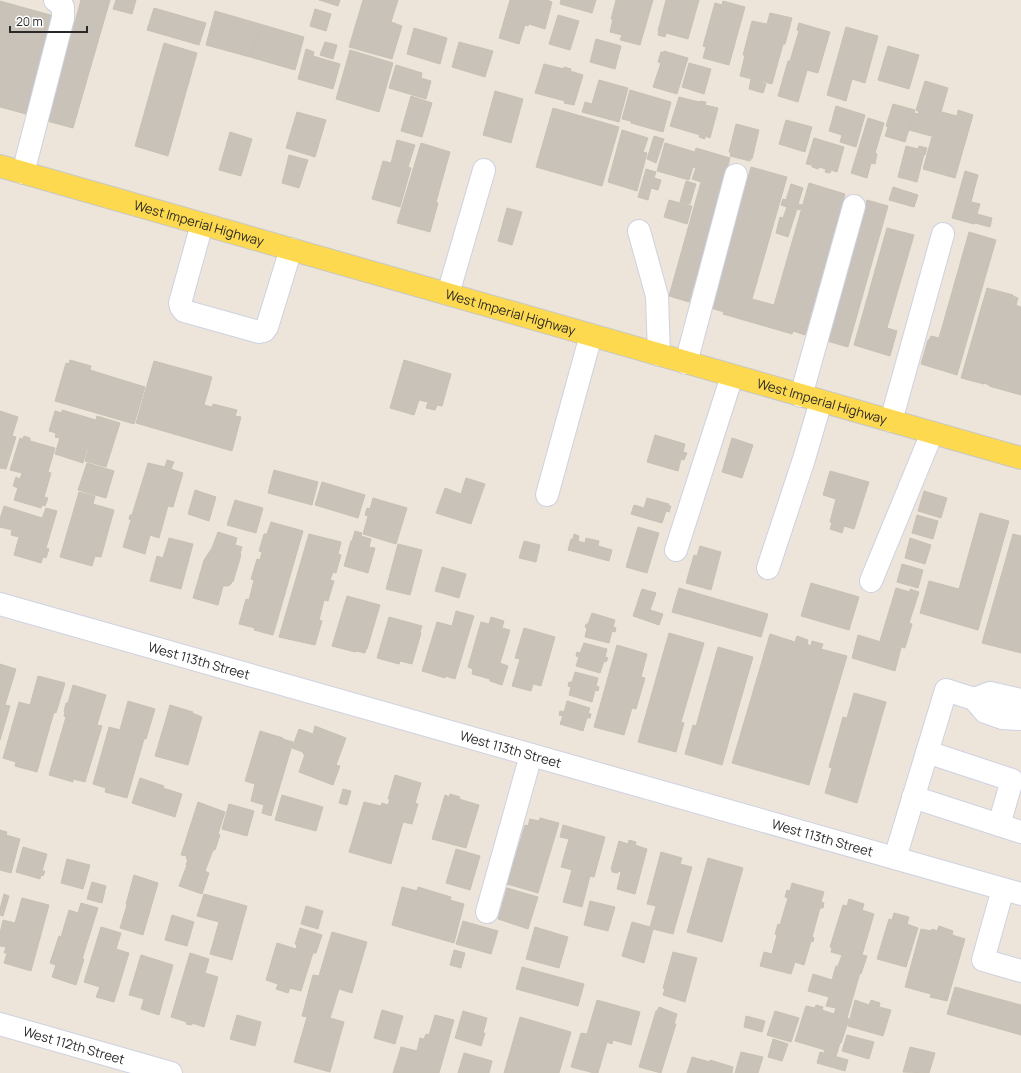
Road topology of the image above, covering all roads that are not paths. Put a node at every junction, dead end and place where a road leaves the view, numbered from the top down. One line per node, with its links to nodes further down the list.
1 (55, 0): 4 (street)
2 (0, 166): 4 (main road, West Imperial Highway)
3 (484, 170): 11 (street)
4 (23, 173): 7 (main road, West Imperial Highway)
5 (736, 175): 14 (street)
6 (854, 206): 16 (street)
7 (202, 224): 10 (main road, West Imperial Highway); 10 (street)
8 (639, 231): 13 (street)
9 (943, 234): 17 (street)
10 (290, 249): 11 (main road, West Imperial Highway)
11 (448, 294): 12 (main road, West Imperial Highway)
12 (591, 335): 13 (main road, West Imperial Highway); 20 (street)
13 (659, 355): 14 (main road, West Imperial Highway)
14 (686, 363): 15 (main road, West Imperial Highway)
15 (732, 376): 16 (main road, West Imperial Highway); 21 (street)
16 (811, 398): 17 (main road, West Imperial Highway); 22 (street)
17 (891, 421): 18 (main road, West Imperial Highway)
18 (932, 433): 19 (main road, West Imperial Highway); 23 (street)
19 (1021, 458)
20 (547, 495)
21 (676, 550)
22 (768, 568)
23 (871, 581)
24 (0, 604): 29 (street, West 113th Street)
25 (974, 699): 26 (street); 27 (street); 28 (street)
26 (1021, 700)
27 (1021, 718)
28 (927, 752): 30 (street); 31 (street)
29 (532, 755): 33 (street, West 113th Street); 35 (street)
30 (913, 797): 31 (street); 33 (street)
31 (999, 825): 32 (street)
32 (1021, 832)
33 (895, 858): 34 (street, West 113th Street)
34 (1012, 891): 36 (street)
35 (487, 912)
36 (1021, 971)
37 (0, 1024): 38 (street, West 112th Street)
38 (171, 1073)

